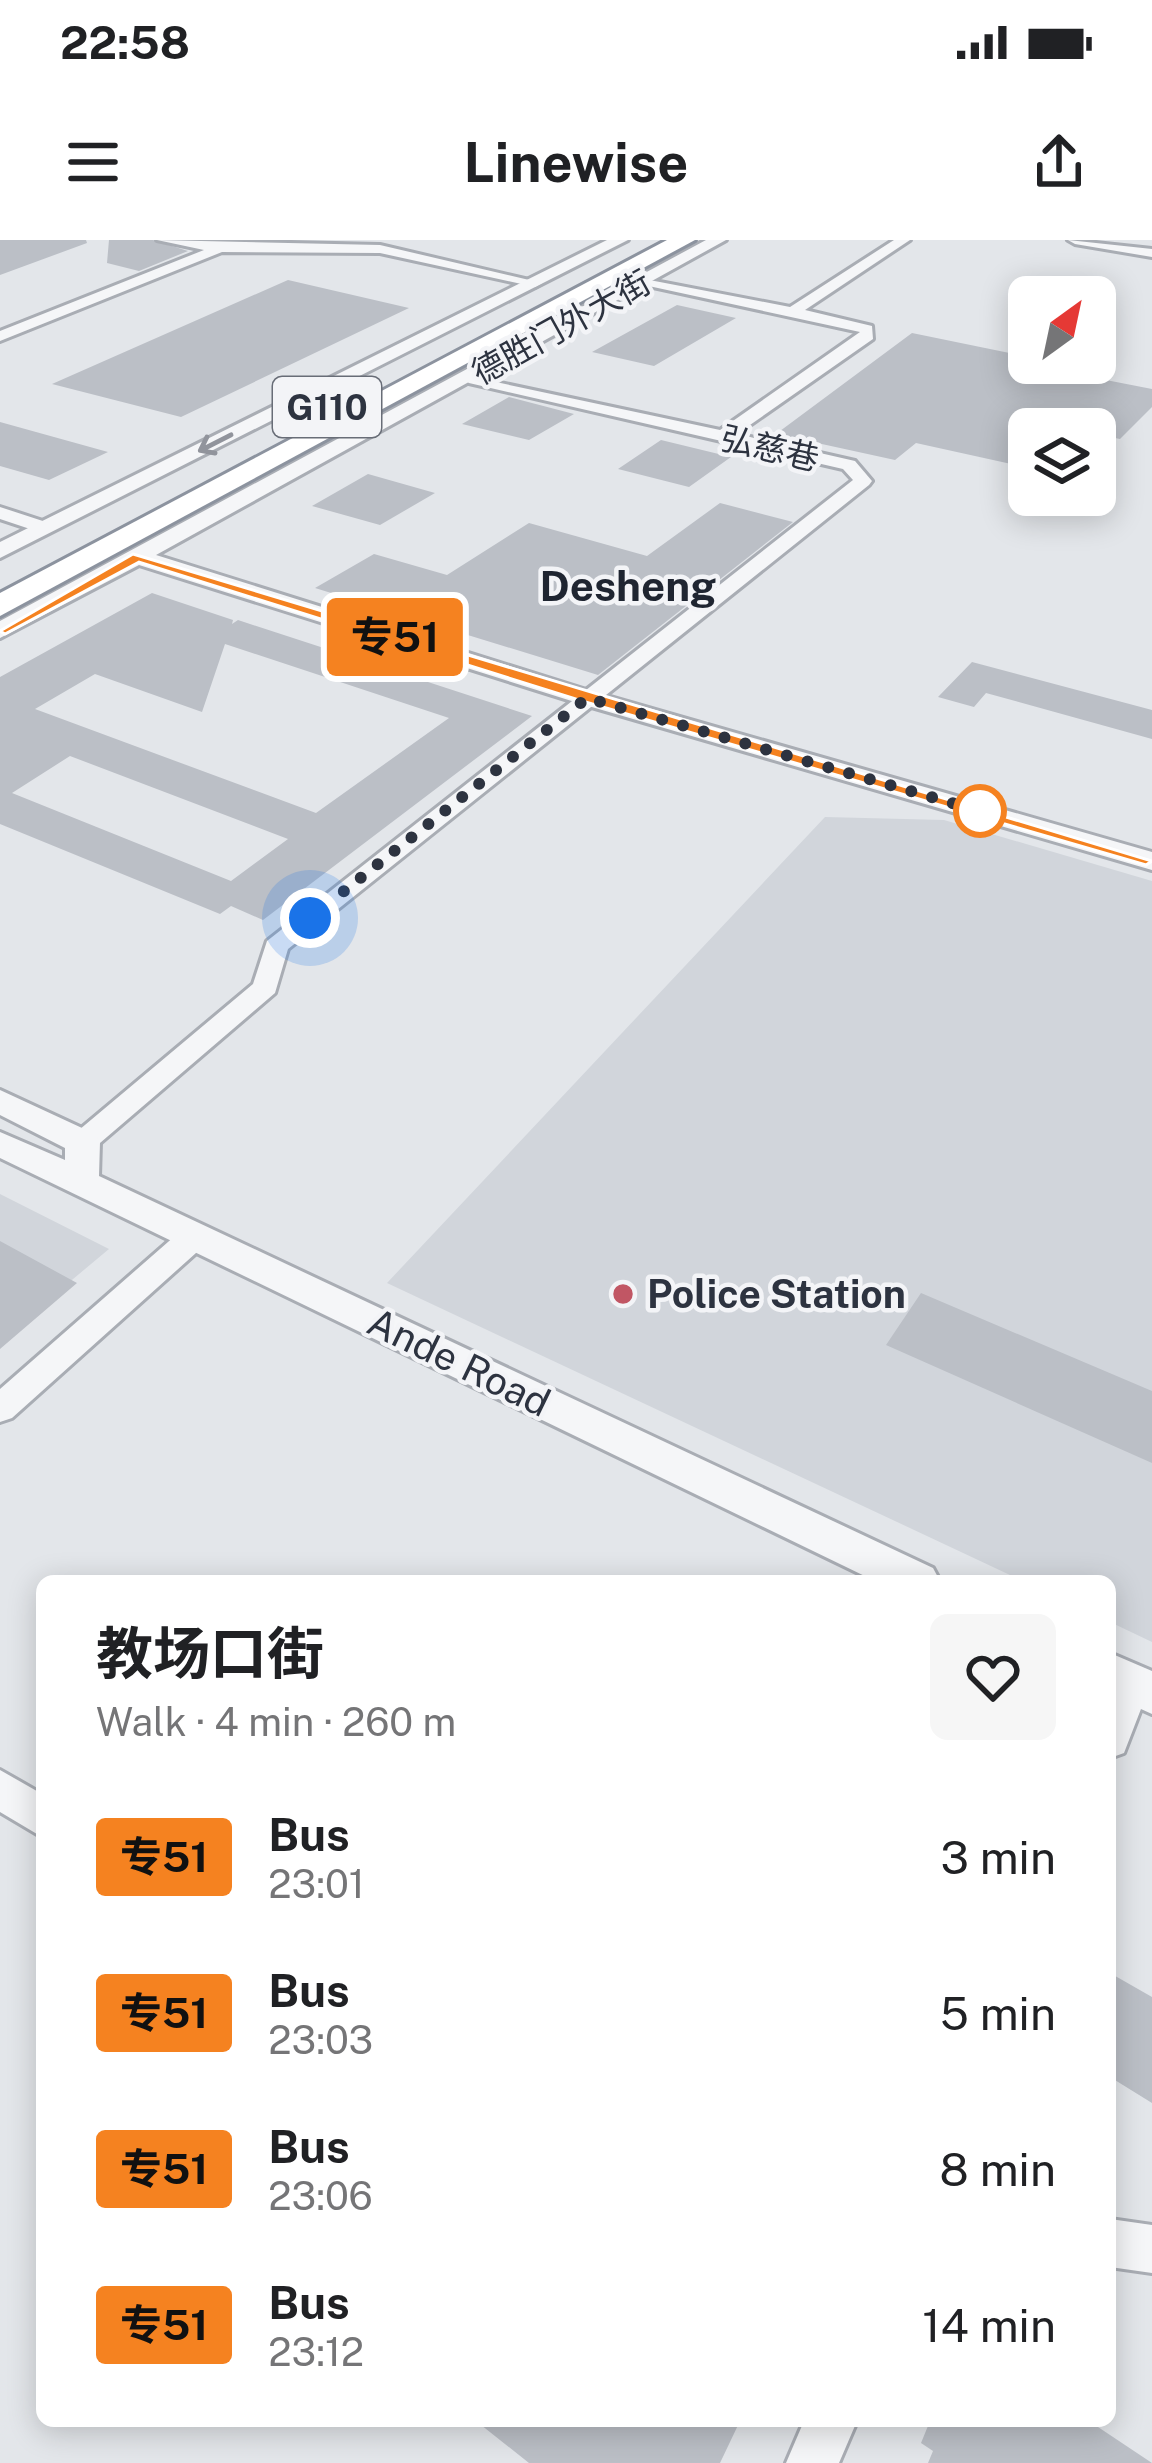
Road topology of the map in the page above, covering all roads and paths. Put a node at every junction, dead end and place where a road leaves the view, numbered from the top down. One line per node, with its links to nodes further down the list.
1 (164, 240): 8 (street)
2 (620, 240): 11 (street)
3 (655, 240): 24 (highway, G110)
4 (684, 240): 14 (highway, G110)
5 (718, 240): 10 (street, 德胜门外大街)
6 (903, 240): 12 (street)
7 (1075, 240): 9 (street)
8 (219, 248): 11 (street); 13 (street)
9 (1152, 253)
10 (644, 281): 12 (street); 15 (street, 德胜门外大街)
11 (535, 284): 21 (street, one-way to 21)
12 (792, 312): 18 (street)
13 (0, 336)
14 (432, 374): 16 (highway); 19 (highway, G110)
15 (469, 378): 16 (street, 德胜门外大街); 18 (street, 弘慈巷)
16 (403, 412): 17 (street, 德胜门外大街)
17 (357, 436): 19 (highway); 23 (street, 德胜门外大街)
18 (722, 437): 27 (street, 弘慈巷)
19 (179, 511): 25 (highway, G110)
20 (0, 514): 21 (street)
21 (45, 528): 22 (street)
22 (0, 551)
23 (138, 557): 26 (street); 27 (street)
24 (0, 574)
25 (0, 606)
26 (0, 631)
27 (587, 698): 28 (street); 31 (street)
28 (1152, 861)
29 (0, 1101): 31 (street)
30 (0, 1144): 31 (street, Ande Road)
31 (82, 1162): 32 (street, Ande Road)
32 (195, 1236): 33 (street); 34 (street, Ande Road)
33 (0, 1408)
34 (905, 1575)
35 (1131, 1683): 36 (street)
36 (1116, 1724)
37 (0, 1790): 38 (street)
38 (36, 1814)
39 (1116, 2244): 40 (street)
40 (1152, 2249)
41 (828, 2427): 42 (street)
42 (812, 2463)

